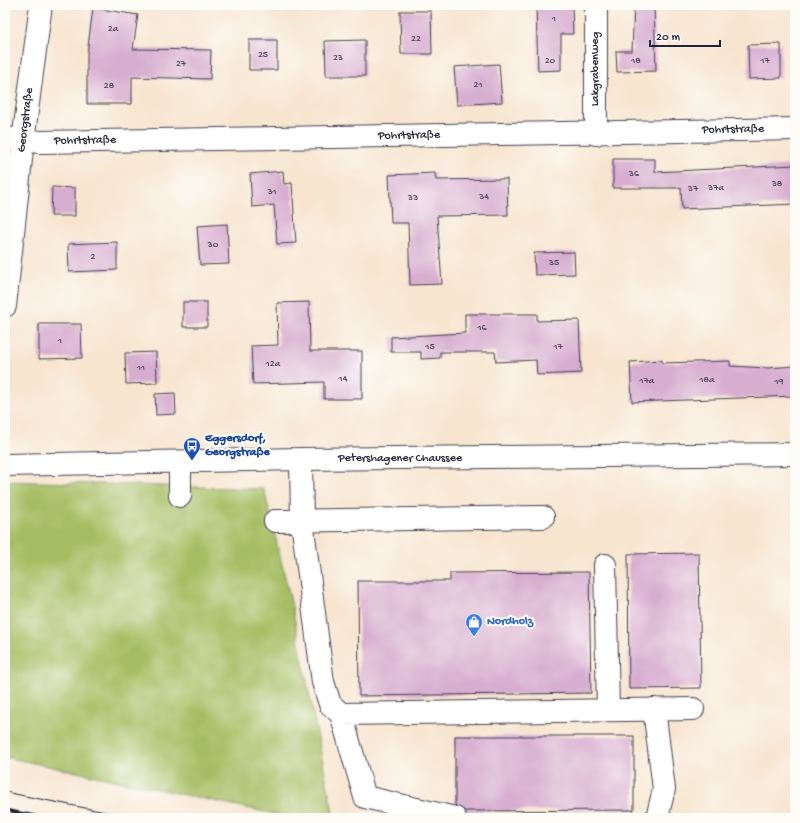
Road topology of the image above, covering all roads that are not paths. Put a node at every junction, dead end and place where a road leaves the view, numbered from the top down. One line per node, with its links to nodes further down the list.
1 (41, 5): 5 (street, Georgstraße)
2 (596, 5): 4 (street, Lakgrabenweg)
3 (795, 129): 4 (street, Pohrtstraße)
4 (596, 134): 5 (street, Pohrtstraße)
5 (14, 139): 6 (street, Georgstraße)
6 (5, 306)
7 (795, 454): 8 (street, Petershagener Chaussee)
8 (301, 459): 9 (street, Petershagener Chaussee); 14 (street)
9 (180, 462): 10 (street, Petershagener Chaussee); 11 (street)
10 (5, 465)
11 (180, 496)
12 (543, 517): 14 (street)
13 (275, 521): 14 (street)
14 (302, 521): 19 (street)
15 (605, 565): 18 (street)
16 (654, 709): 17 (street); 18 (street); 21 (street)
17 (693, 709)
18 (608, 710): 19 (street)
19 (341, 714): 20 (street)
20 (455, 818)
21 (657, 818)

